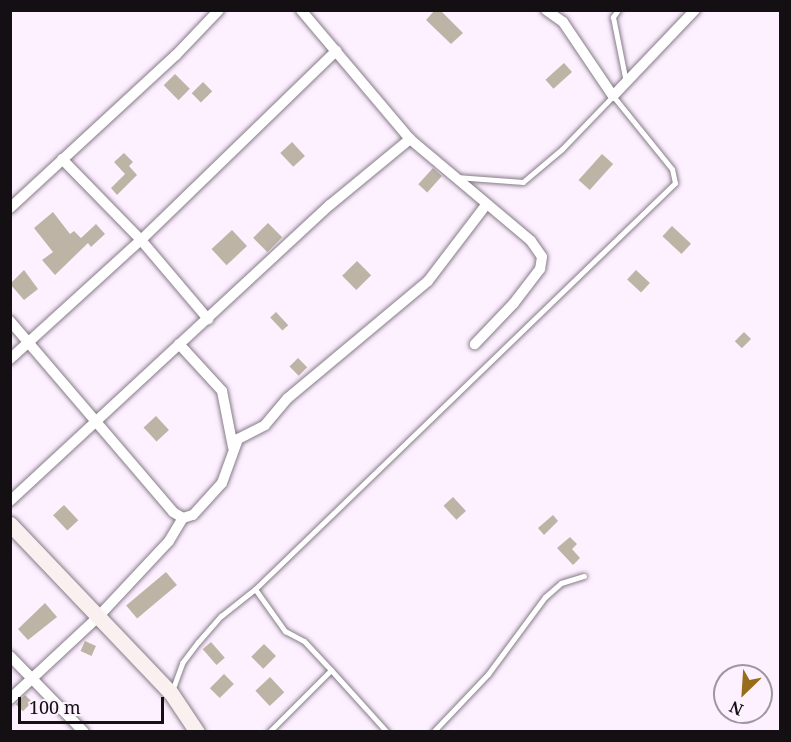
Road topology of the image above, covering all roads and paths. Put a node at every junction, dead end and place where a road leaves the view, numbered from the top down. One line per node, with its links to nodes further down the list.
1 (219, 10): 10 (street)
2 (301, 10): 6 (street)
3 (546, 10): 8 (street)
4 (618, 10): 7 (lane)
5 (695, 10): 7 (street)
6 (336, 51): 9 (street); 14 (street)
7 (626, 83): 8 (street)
8 (613, 96): 11 (lane); 27 (lane)
9 (410, 139): 11 (street); 15 (street)
10 (62, 159): 13 (street); 14 (street)
11 (452, 176): 12 (street)
12 (486, 205): 19 (street); 22 (street)
13 (10, 208)
14 (141, 240): 15 (street); 17 (street)
15 (208, 319): 18 (street)
16 (10, 321): 17 (street)
17 (29, 342): 20 (street); 21 (street)
18 (179, 344): 21 (street); 22 (street)
19 (475, 344)
20 (10, 359)
21 (95, 421): 23 (street); 24 (street)
22 (234, 447): 24 (street)
23 (10, 501)
24 (183, 518): 28 (street)
25 (10, 524): 28 (street)
26 (584, 576): 38 (lane)
27 (255, 590): 30 (lane); 32 (lane)
28 (97, 618): 31 (street); 32 (street)
29 (10, 656): 31 (street)
30 (332, 670): 36 (lane); 37 (lane)
31 (33, 678): 33 (street); 34 (street)
32 (171, 693): 35 (street)
33 (10, 699)
34 (84, 732)
35 (197, 732)
36 (269, 732)
37 (387, 732)
38 (433, 732)

